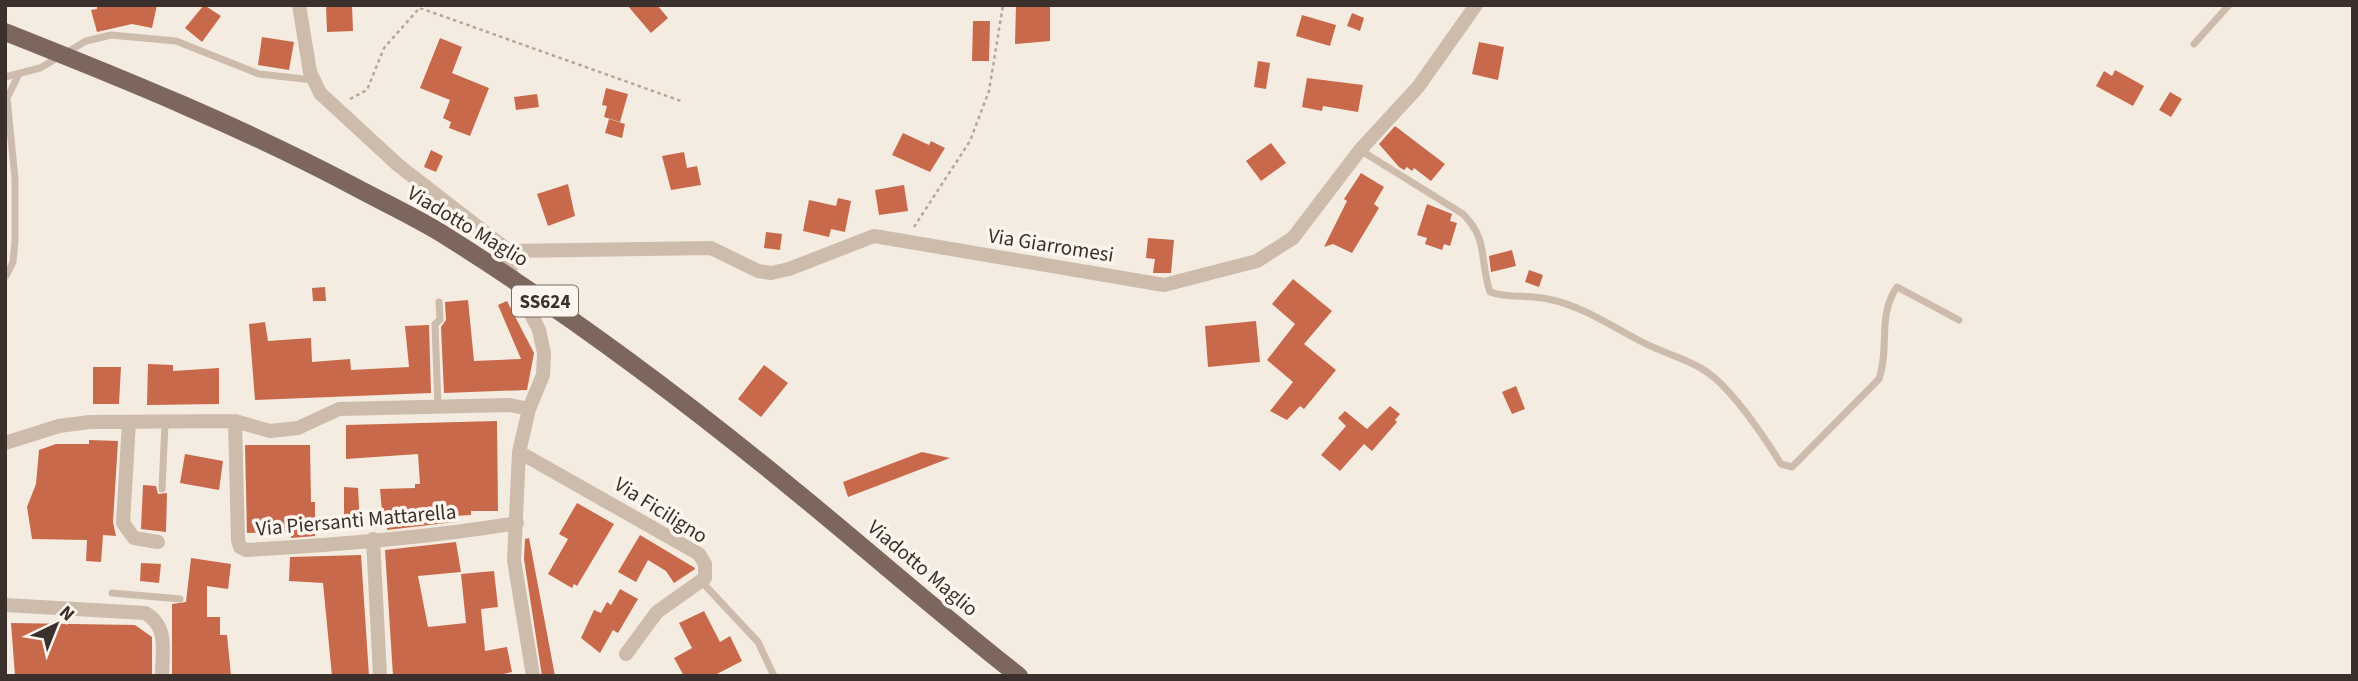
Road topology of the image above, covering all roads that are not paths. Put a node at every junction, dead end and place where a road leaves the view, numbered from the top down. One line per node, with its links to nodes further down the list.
1 (299, 5): 8 (street)
2 (1476, 5): 9 (street, Via Giarromesi)
3 (2229, 5): 5 (lane)
4 (5, 32): 34 (main road, Viadotto Maglio / SS624)
5 (2194, 44)
6 (18, 76): 7 (lane); 8 (lane); 11 (lane)
7 (5, 77)
8 (313, 80): 10 (street)
9 (1360, 150): 10 (street, Via Giarromesi); 13 (lane)
10 (509, 251): 15 (street)
11 (6, 276)
12 (439, 302): 14 (lane)
13 (1959, 320)
14 (438, 407): 15 (street); 16 (street)
15 (529, 409): 20 (street)
16 (235, 421): 18 (street); 23 (street, Via Piersanti Mattarella)
17 (129, 422): 18 (street); 19 (street); 24 (street)
18 (165, 423): 21 (lane)
19 (5, 443)
20 (519, 452): 22 (street); 25 (street, Via Ficiligno)
21 (162, 489)
22 (517, 523): 23 (street, Via Piersanti Mattarella); 32 (street)
23 (373, 539): 31 (street)
24 (159, 542)
25 (701, 581): 29 (street); 33 (lane)
26 (112, 593): 27 (lane)
27 (180, 599)
28 (5, 605): 30 (street)
29 (626, 654)
30 (162, 676)
31 (380, 676)
32 (533, 676)
33 (774, 676)
34 (1019, 676)

